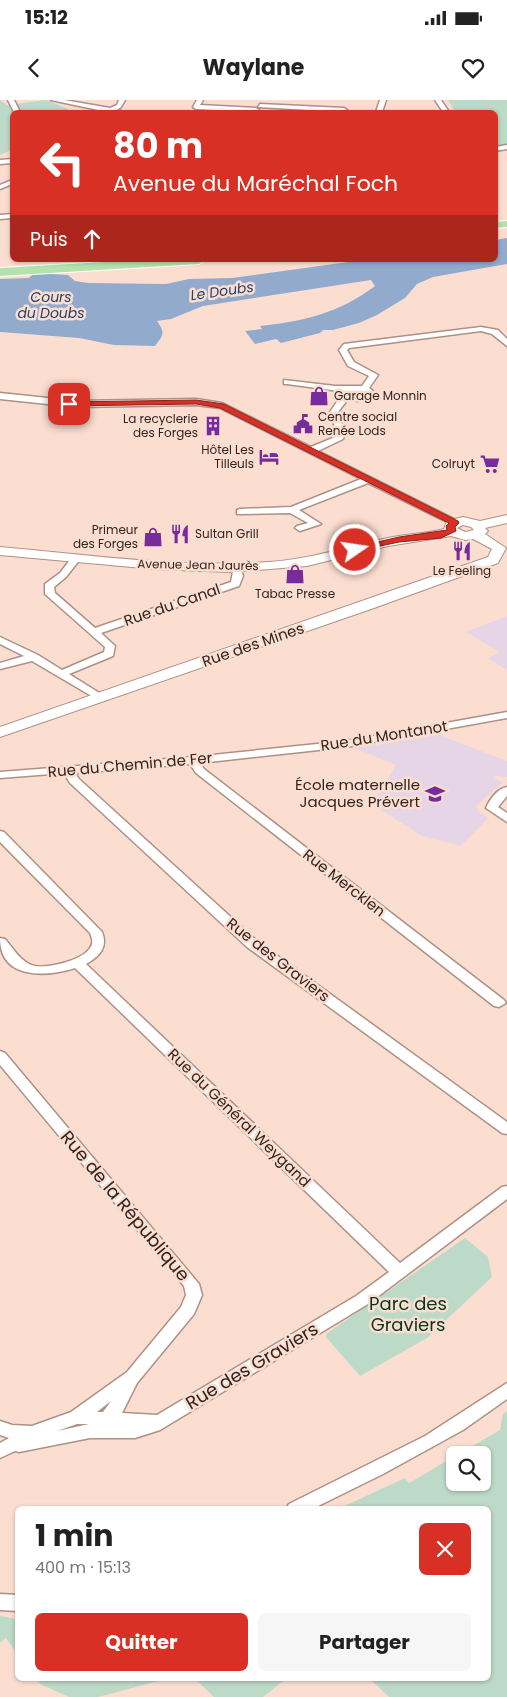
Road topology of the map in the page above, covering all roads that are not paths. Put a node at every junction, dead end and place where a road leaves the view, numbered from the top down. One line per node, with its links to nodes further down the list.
1 (54, 100): 6 (street)
2 (122, 100): 7 (street)
3 (200, 100): 5 (street)
4 (347, 102): 9 (street)
5 (258, 107): 8 (street)
6 (104, 110)
7 (111, 110)
8 (322, 110)
9 (344, 110)
10 (145, 262): 12 (main road)
11 (163, 262): 12 (main road)
12 (0, 271)
13 (507, 344): 15 (street)
14 (287, 382): 15 (street)
15 (345, 393): 17 (street)
16 (0, 396): 17 (street)
17 (309, 451): 18 (street)
18 (368, 480): 19 (street); 22 (street)
19 (292, 510): 20 (street); 23 (street)
20 (240, 512)
21 (507, 519): 24 (street)
22 (453, 527): 24 (street); 28 (street, Avenue Jean Jaurès)
23 (300, 528)
24 (477, 530): 25 (street)
25 (503, 549): 34 (street, Rue des Mines)
26 (0, 551): 27 (street, Avenue Jean Jaurès)
27 (76, 558): 28 (street, Avenue Jean Jaurès); 29 (street)
28 (237, 568): 29 (street, Rue du Canal)
29 (94, 632): 33 (street)
30 (0, 640): 31 (street)
31 (34, 657): 32 (street); 33 (street)
32 (0, 666)
33 (61, 674): 34 (street)
34 (100, 698): 36 (street, Rue des Mines)
35 (507, 714): 37 (street, Rue du Montanot)
36 (0, 732)
37 (260, 754): 38 (street, Rue du Chemin de Fer)
38 (193, 760): 39 (street, Rue du Chemin de Fer); 46 (street, Rue Mercklen)
39 (68, 770): 40 (street, Rue du Chemin de Fer); 48 (street, Rue des Graviers)
40 (0, 775)
41 (507, 790): 42 (street)
42 (507, 818)
43 (0, 835): 45 (street)
44 (0, 942): 45 (street)
45 (78, 964): 50 (street, Rue du Général Weygand)
46 (499, 1004)
47 (0, 1056): 51 (street, Rue de la République)
48 (507, 1130)
49 (507, 1191): 50 (street, Rue des Graviers)
50 (400, 1273): 55 (street, Rue des Graviers)
51 (133, 1377): 53 (street, Rue de la République); 54 (street)
52 (507, 1390): 60 (street)
53 (78, 1417): 54 (street); 58 (street)
54 (108, 1419): 55 (street); 57 (street)
55 (159, 1422): 57 (street, Rue des Graviers)
56 (0, 1428): 58 (street)
57 (90, 1431): 59 (street)
58 (33, 1432): 59 (street)
59 (0, 1451)
60 (301, 1506)
61 (0, 1602): 62 (street)
62 (15, 1603)

